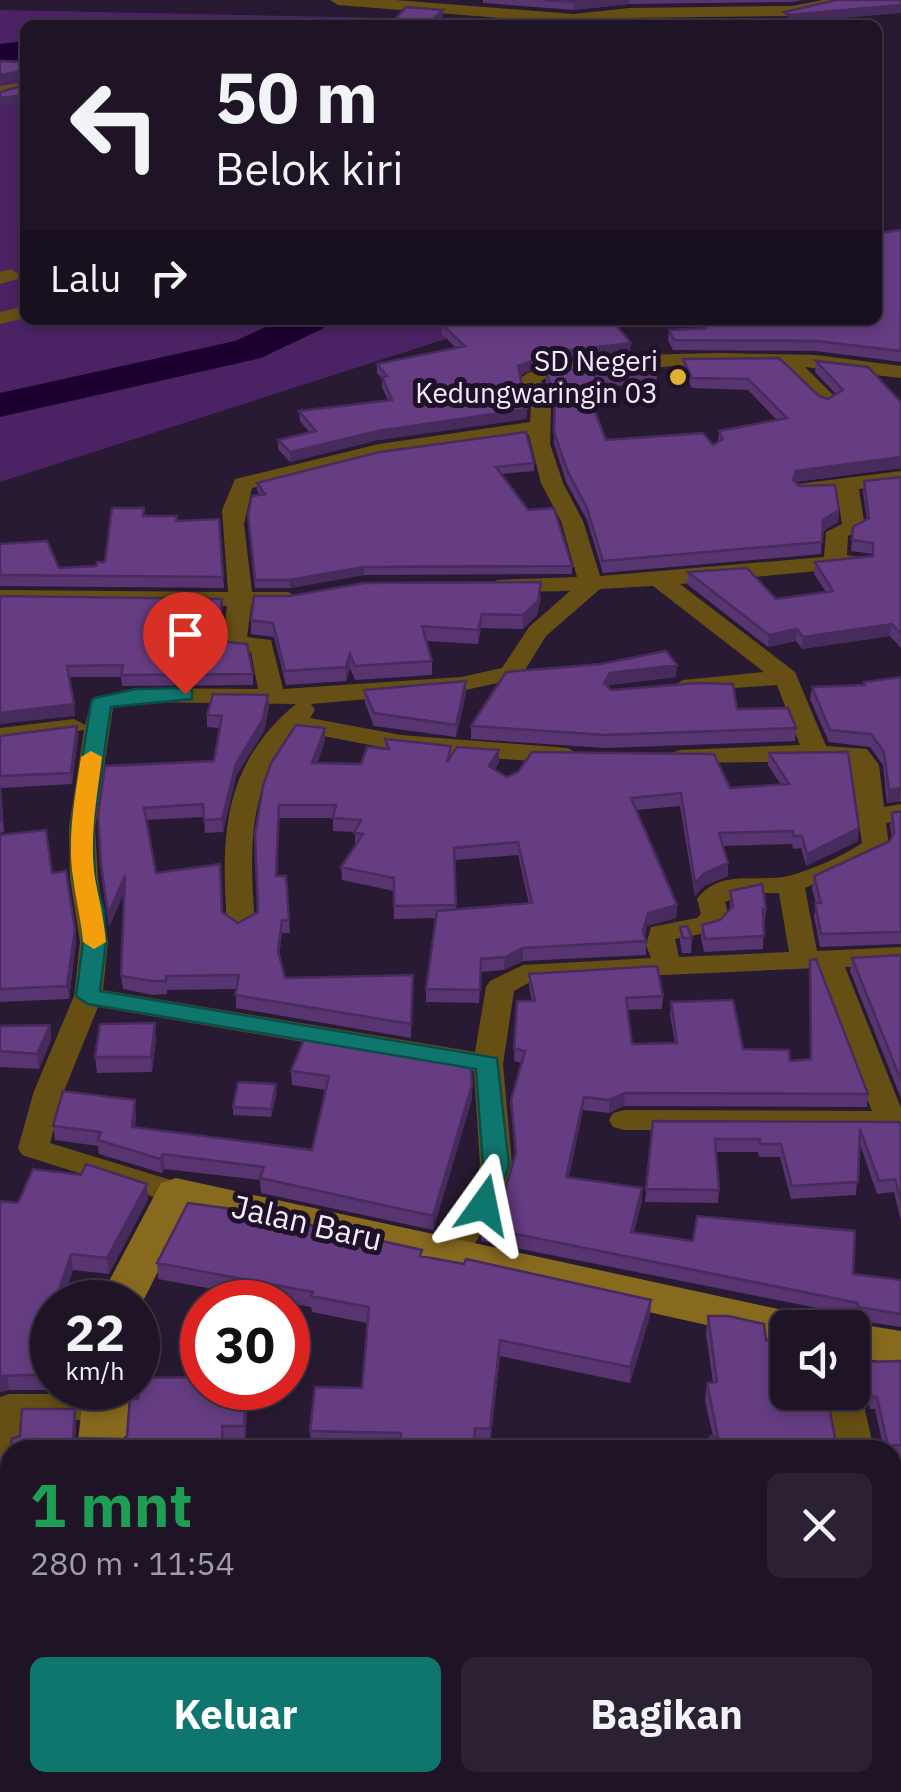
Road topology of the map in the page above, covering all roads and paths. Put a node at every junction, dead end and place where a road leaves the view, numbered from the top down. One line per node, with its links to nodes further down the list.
1 (338, 0): 3 (street)
2 (845, 0): 3 (street)
3 (626, 6)
4 (787, 361): 5 (street); 6 (street); 7 (street)
5 (901, 372)
6 (828, 400)
7 (540, 427): 15 (street); 18 (street)
8 (901, 478): 9 (street)
9 (846, 486): 10 (street); 12 (street)
10 (806, 489)
11 (861, 561): 12 (street)
12 (835, 563): 13 (street)
13 (655, 576): 15 (street); 19 (street)
14 (478, 584): 15 (street)
15 (591, 585): 22 (street)
16 (309, 596): 18 (street)
17 (0, 597): 18 (street)
18 (240, 598): 21 (street)
19 (786, 677): 20 (street); 26 (street)
20 (656, 690)
21 (272, 696): 22 (street); 24 (street)
22 (314, 698): 23 (street)
23 (292, 722): 27 (street); 34 (street)
24 (96, 724): 25 (street); 38 (street)
25 (0, 736)
26 (816, 752): 29 (street); 32 (street)
27 (523, 753): 28 (street); 30 (street)
28 (593, 758)
29 (645, 760)
30 (506, 778)
31 (901, 812): 32 (street)
32 (872, 817): 33 (street)
33 (791, 885): 36 (street); 37 (street)
34 (241, 926)
35 (901, 956): 36 (street)
36 (816, 960): 37 (street); 41 (street)
37 (668, 966): 39 (street)
38 (88, 996): 39 (street); 42 (street)
39 (488, 1064): 43 (street)
40 (624, 1120): 41 (street)
41 (896, 1121)
42 (176, 1193): 43 (street, Jalan Baru); 44 (street)
43 (450, 1256): 45 (street, Jalan Baru)
44 (131, 1280)
45 (770, 1323)
46 (870, 1343): 47 (street)
47 (901, 1348)
48 (848, 1410): 51 (street)
49 (104, 1415): 50 (street)
50 (1, 1440)
51 (854, 1440)

